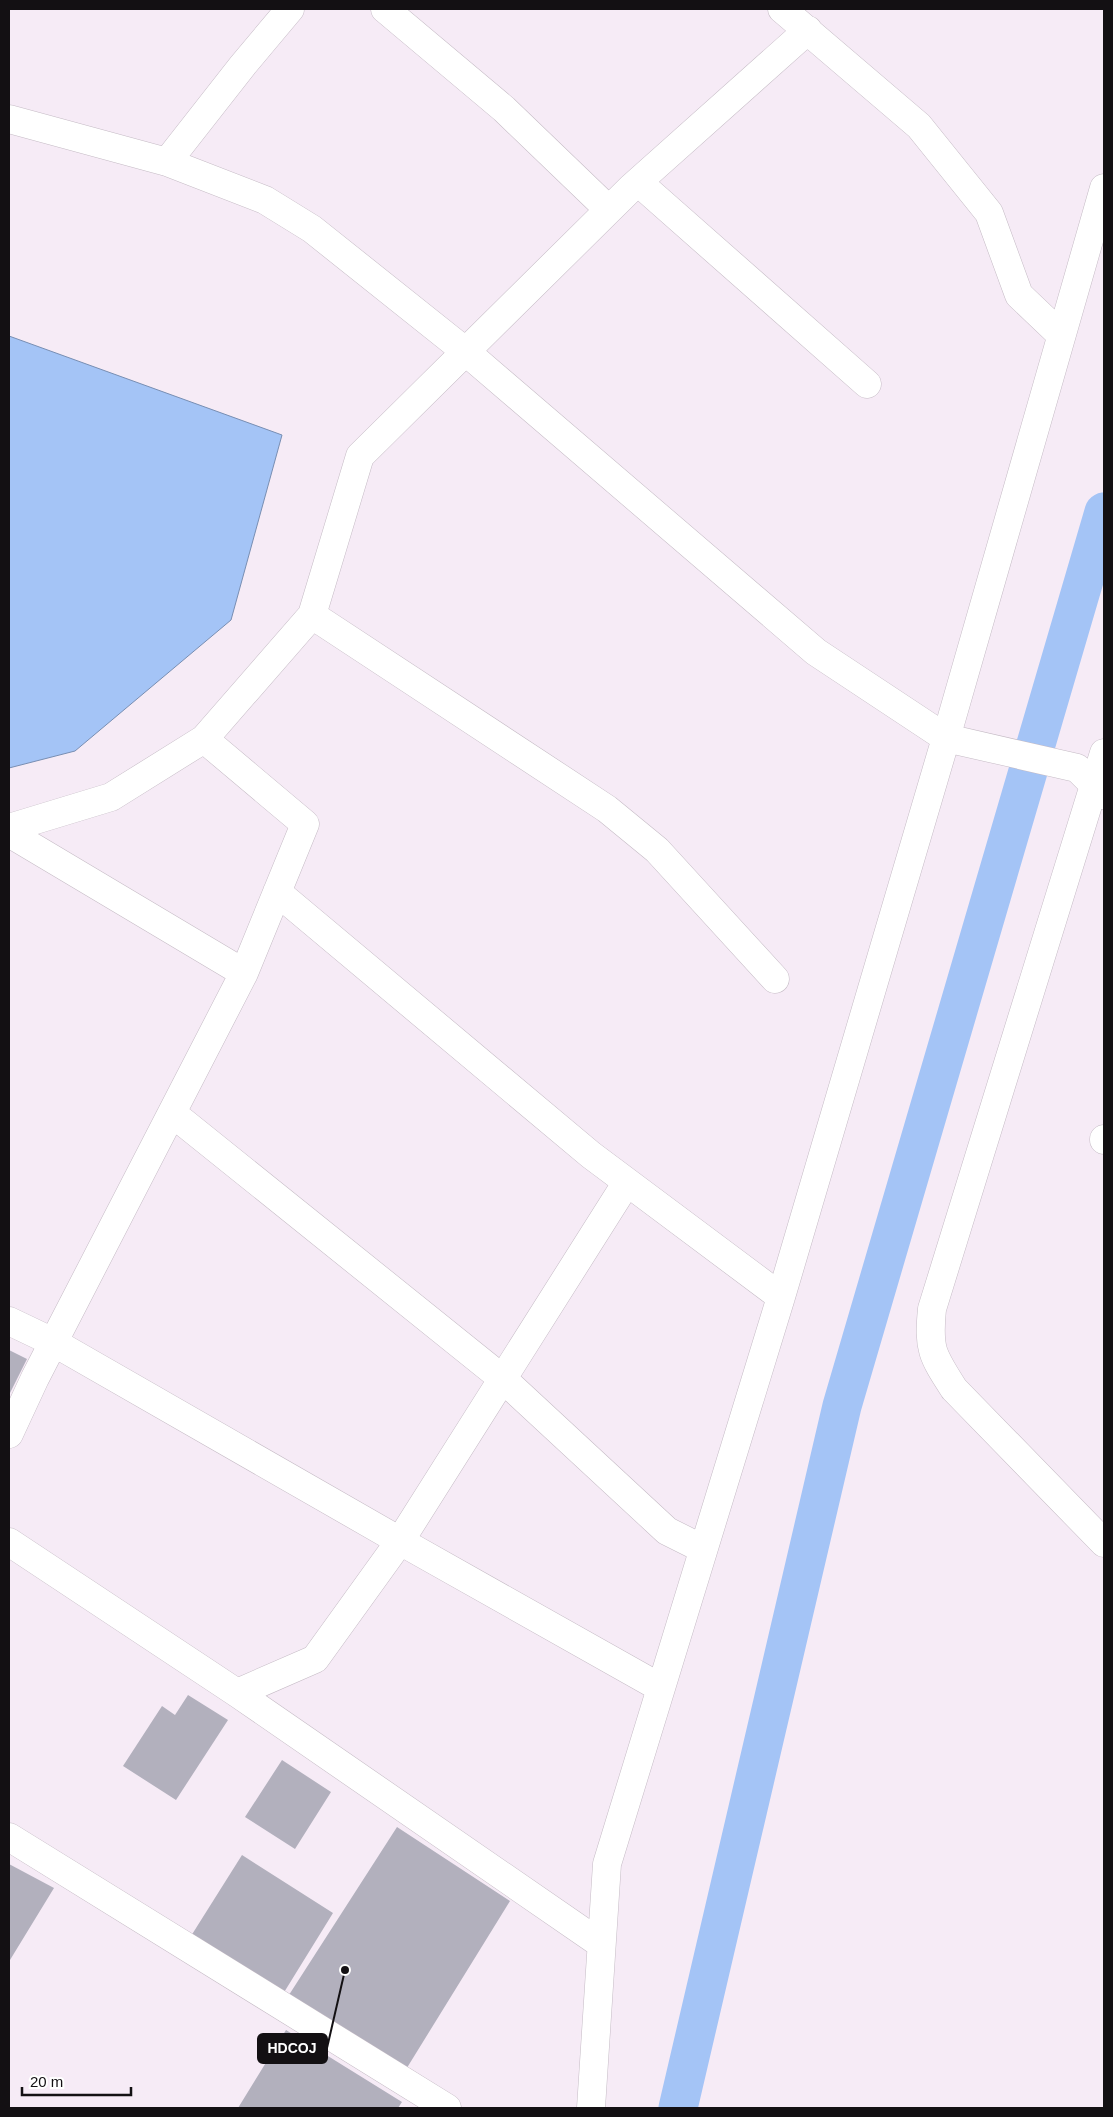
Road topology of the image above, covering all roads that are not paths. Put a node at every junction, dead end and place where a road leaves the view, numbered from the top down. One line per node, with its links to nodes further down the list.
1 (290, 9): 6 (street)
2 (385, 9): 9 (street)
3 (782, 9): 4 (street)
4 (808, 30): 7 (street); 10 (street)
5 (9, 119): 6 (street)
6 (168, 162): 11 (street)
7 (638, 182): 9 (street); 12 (street)
8 (1104, 188): 10 (street)
9 (608, 210): 11 (street)
10 (1061, 335): 14 (street)
11 (465, 351): 13 (street); 14 (street)
12 (867, 384)
13 (312, 615): 15 (street); 22 (street)
14 (946, 738): 17 (street); 25 (street)
15 (204, 739): 18 (street); 20 (street)
16 (1104, 753): 17 (street)
17 (1092, 783): 32 (street)
18 (9, 828)
19 (9, 832): 21 (street)
20 (277, 892): 21 (street); 24 (street)
21 (244, 973): 23 (street)
22 (775, 979)
23 (172, 1113): 27 (street); 28 (street)
24 (627, 1182): 25 (street); 28 (street)
25 (781, 1297): 33 (street)
26 (9, 1321): 27 (street)
27 (53, 1342): 29 (street); 30 (street)
28 (503, 1380): 30 (street); 33 (street)
29 (9, 1434)
30 (400, 1541): 34 (street); 35 (street)
31 (9, 1542): 35 (street)
32 (1104, 1543)
33 (703, 1549): 34 (street)
34 (661, 1688): 37 (street)
35 (237, 1692): 37 (street)
36 (9, 1837): 38 (street)
37 (601, 1944): 39 (street)
38 (447, 2108)
39 (591, 2108)

